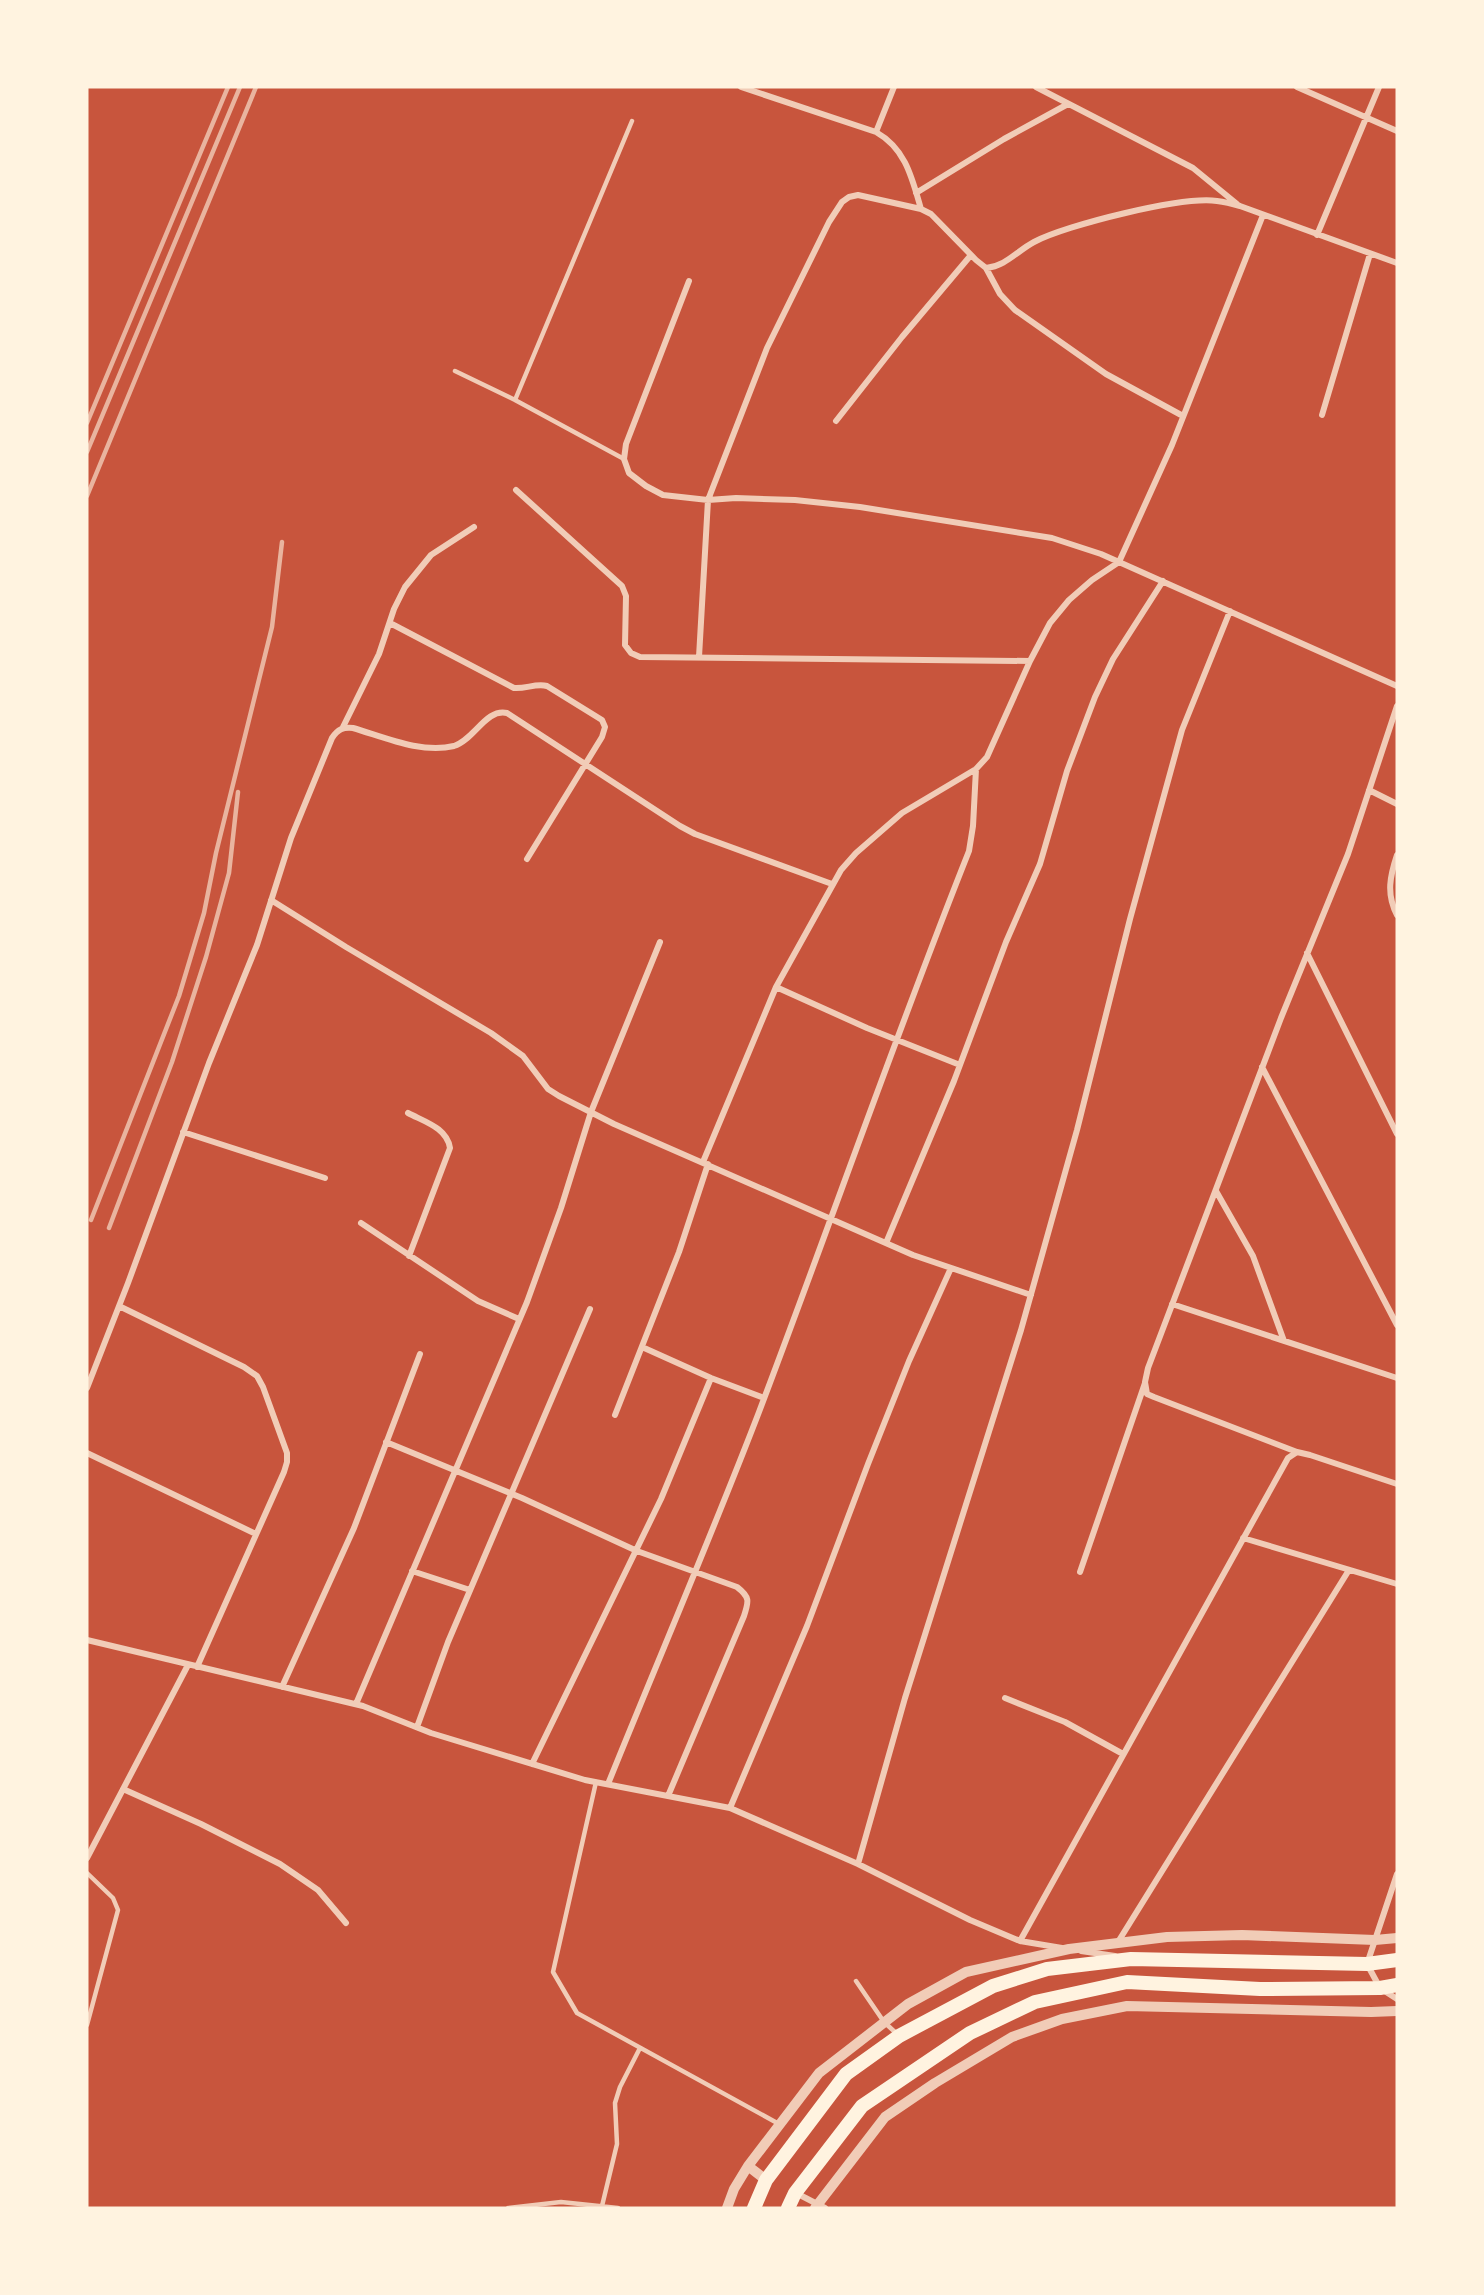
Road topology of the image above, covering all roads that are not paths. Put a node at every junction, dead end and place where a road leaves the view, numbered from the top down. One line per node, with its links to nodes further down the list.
1 (741, 87): 10 (street)
2 (894, 87): 10 (street)
3 (1036, 87): 6 (street)
4 (1297, 87): 7 (street)
5 (1378, 87): 7 (street)
6 (1068, 104): 11 (street); 12 (street)
7 (1365, 116): 9 (street); 15 (street)
8 (632, 121): 22 (lane)
9 (1397, 131)
10 (876, 132): 11 (street)
11 (916, 193): 13 (street)
12 (1240, 206): 14 (street); 19 (street)
13 (921, 209): 17 (street); 28 (street)
14 (1263, 215): 15 (street); 24 (street)
15 (1317, 236): 16 (street)
16 (1370, 254): 18 (street); 23 (street)
17 (971, 255): 19 (street); 25 (street)
18 (1397, 263)
19 (986, 268): 24 (street)
20 (689, 281): 26 (street)
21 (455, 371): 22 (lane)
22 (515, 400): 26 (lane)
23 (1322, 415)
24 (1183, 416): 30 (street)
25 (836, 421)
26 (624, 459): 28 (street)
27 (516, 490): 34 (street)
28 (708, 500): 30 (street); 34 (street)
29 (474, 527): 33 (street)
30 (1119, 562): 31 (street); 35 (street)
31 (1163, 581): 32 (street); 52 (street)
32 (1230, 611): 36 (street); 66 (street)
33 (390, 622): 38 (street); 39 (street)
34 (699, 657): 35 (street)
35 (1030, 660): 40 (street)
36 (1397, 686)
37 (1397, 705): 41 (street)
38 (343, 728): 39 (street); 46 (street)
39 (585, 763): 44 (street); 45 (street)
40 (976, 769): 45 (street); 51 (street)
41 (1369, 790): 42 (street); 49 (street)
42 (1397, 804)
43 (1397, 855): 47 (street)
44 (527, 859)
45 (832, 884): 50 (street)
46 (272, 900): 54 (street); 56 (street)
47 (1397, 915)
48 (660, 942): 54 (street)
49 (1307, 953): 53 (street); 57 (street)
50 (776, 987): 51 (street); 58 (street)
51 (896, 1039): 52 (street); 61 (street)
52 (960, 1065): 63 (street)
53 (1262, 1067): 60 (street); 71 (street)
54 (591, 1112): 58 (street); 70 (street)
55 (408, 1113): 64 (street)
56 (183, 1132): 59 (street); 68 (street)
57 (1397, 1134)
58 (705, 1163): 61 (street); 73 (street)
59 (325, 1178)
60 (1216, 1191): 67 (street); 72 (street)
61 (829, 1218): 63 (street); 79 (street)
62 (361, 1223): 64 (street)
63 (886, 1243): 65 (street)
64 (409, 1256): 70 (street)
65 (951, 1268): 66 (street); 109 (street)
66 (1031, 1295): 111 (street)
67 (1172, 1304): 72 (street); 77 (street)
68 (119, 1306): 78 (street); 87 (street)
69 (590, 1309): 86 (street)
70 (519, 1319): 84 (street)
71 (1397, 1325)
72 (1284, 1341): 76 (street)
73 (642, 1347): 75 (street); 80 (street)
74 (420, 1354): 81 (street)
75 (711, 1378): 79 (street); 89 (street)
76 (1397, 1378)
77 (1145, 1382): 82 (street); 93 (street)
78 (87, 1388)
79 (764, 1398): 92 (street)
80 (615, 1415)
81 (386, 1442): 84 (street); 99 (street)
82 (1297, 1452): 85 (street); 88 (street)
83 (87, 1453): 87 (street)
84 (454, 1470): 86 (street); 91 (street)
85 (1397, 1484)
86 (511, 1494): 89 (street); 95 (street)
87 (256, 1534): 98 (street)
88 (1243, 1538): 90 (street); 103 (street)
89 (637, 1551): 92 (street); 104 (street)
90 (1349, 1570): 94 (street); 118 (street)
91 (412, 1571): 95 (street); 101 (street)
92 (696, 1572): 106 (street); 108 (street)
93 (1080, 1572)
94 (1397, 1584)
95 (470, 1590): 102 (street)
96 (87, 1640): 97 (street)
97 (188, 1665): 98 (street); 107 (street)
98 (197, 1667): 99 (street)
99 (282, 1687): 101 (street)
100 (1005, 1698): 103 (street)
101 (356, 1704): 102 (street)
102 (417, 1727): 104 (street)
103 (1123, 1754): 117 (street)
104 (532, 1764): 105 (street)
105 (596, 1782): 106 (street); 131 (lane)
106 (608, 1785): 108 (street)
107 (123, 1789): 110 (street); 114 (street)
108 (668, 1796): 109 (street)
109 (730, 1808): 111 (street)
110 (87, 1858)
111 (858, 1864): 117 (street)
112 (87, 1873): 129 (lane)
113 (1397, 1874): 116 (street)
114 (346, 1923)
115 (1397, 1938): 116 (street)
116 (1375, 1940): 118 (street); 122 (street)
117 (1020, 1941): 119 (street)
118 (1118, 1942): 119 (street)
119 (1069, 1949): 120 (street); 128 (street)
120 (1131, 1959): 122 (main road); 130 (main road)
121 (1397, 1960): 122 (main road)
122 (1367, 1964): 125 (street)
123 (856, 1981): 128 (lane)
124 (1397, 1985): 125 (main road)
125 (1380, 1988): 126 (street); 135 (main road)
126 (1397, 1999)
127 (1397, 2011): 137 (street)
128 (884, 2022): 130 (lane); 132 (street)
129 (87, 2025)
130 (899, 2036): 134 (main road)
131 (640, 2048): 132 (lane); 136 (lane)
132 (779, 2124): 133 (street)
133 (748, 2166): 134 (street); 140 (street)
134 (766, 2180): 141 (main road)
135 (795, 2193): 137 (street); 142 (main road)
136 (602, 2206): 138 (lane); 139 (lane)
137 (819, 2207)
138 (508, 2208)
139 (618, 2208)
140 (727, 2208)
141 (754, 2208)
142 (789, 2208)

